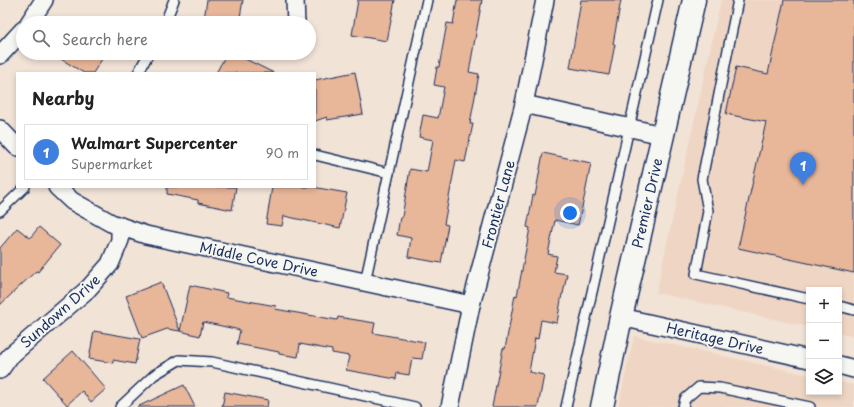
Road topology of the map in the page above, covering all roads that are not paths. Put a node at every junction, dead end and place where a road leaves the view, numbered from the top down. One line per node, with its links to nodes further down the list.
1 (44, 0): 9 (street)
2 (174, 0): 10 (lane)
3 (295, 0): 11 (street)
4 (427, 0): 22 (lane)
5 (545, 0): 16 (street, Frontier Lane)
6 (658, 0): 18 (lane)
7 (694, 0): 19 (street, Premier Drive)
8 (738, 0): 28 (lane)
9 (34, 16)
10 (168, 16)
11 (296, 16)
12 (16, 38): 13 (street)
13 (0, 55)
14 (145, 60): 15 (lane)
15 (139, 72)
16 (524, 104): 18 (street); 29 (street, Frontier Lane)
17 (0, 128): 20 (street)
18 (630, 128): 19 (street); 40 (lane)
19 (662, 135): 32 (street, Premier Drive)
20 (16, 145)
21 (316, 155): 22 (lane)
22 (389, 173): 27 (lane)
23 (24, 188): 25 (lane)
24 (58, 188): 26 (street, Middle Cove Drive)
25 (0, 210)
26 (120, 226): 27 (street, Middle Cove Drive); 36 (street, Sundown Drive)
27 (365, 282): 29 (street, Middle Cove Drive)
28 (806, 298)
29 (471, 305): 39 (street, Frontier Lane)
30 (842, 307): 31 (lane)
31 (854, 310)
32 (621, 316): 33 (street, Heritage Drive); 41 (street, Premier Drive)
33 (806, 357)
34 (842, 366): 35 (street)
35 (854, 369)
36 (0, 370)
37 (120, 407): 38 (lane)
38 (415, 407)
39 (450, 407)
40 (566, 407)
41 (602, 407)
42 (683, 407): 43 (lane)
43 (810, 407)

